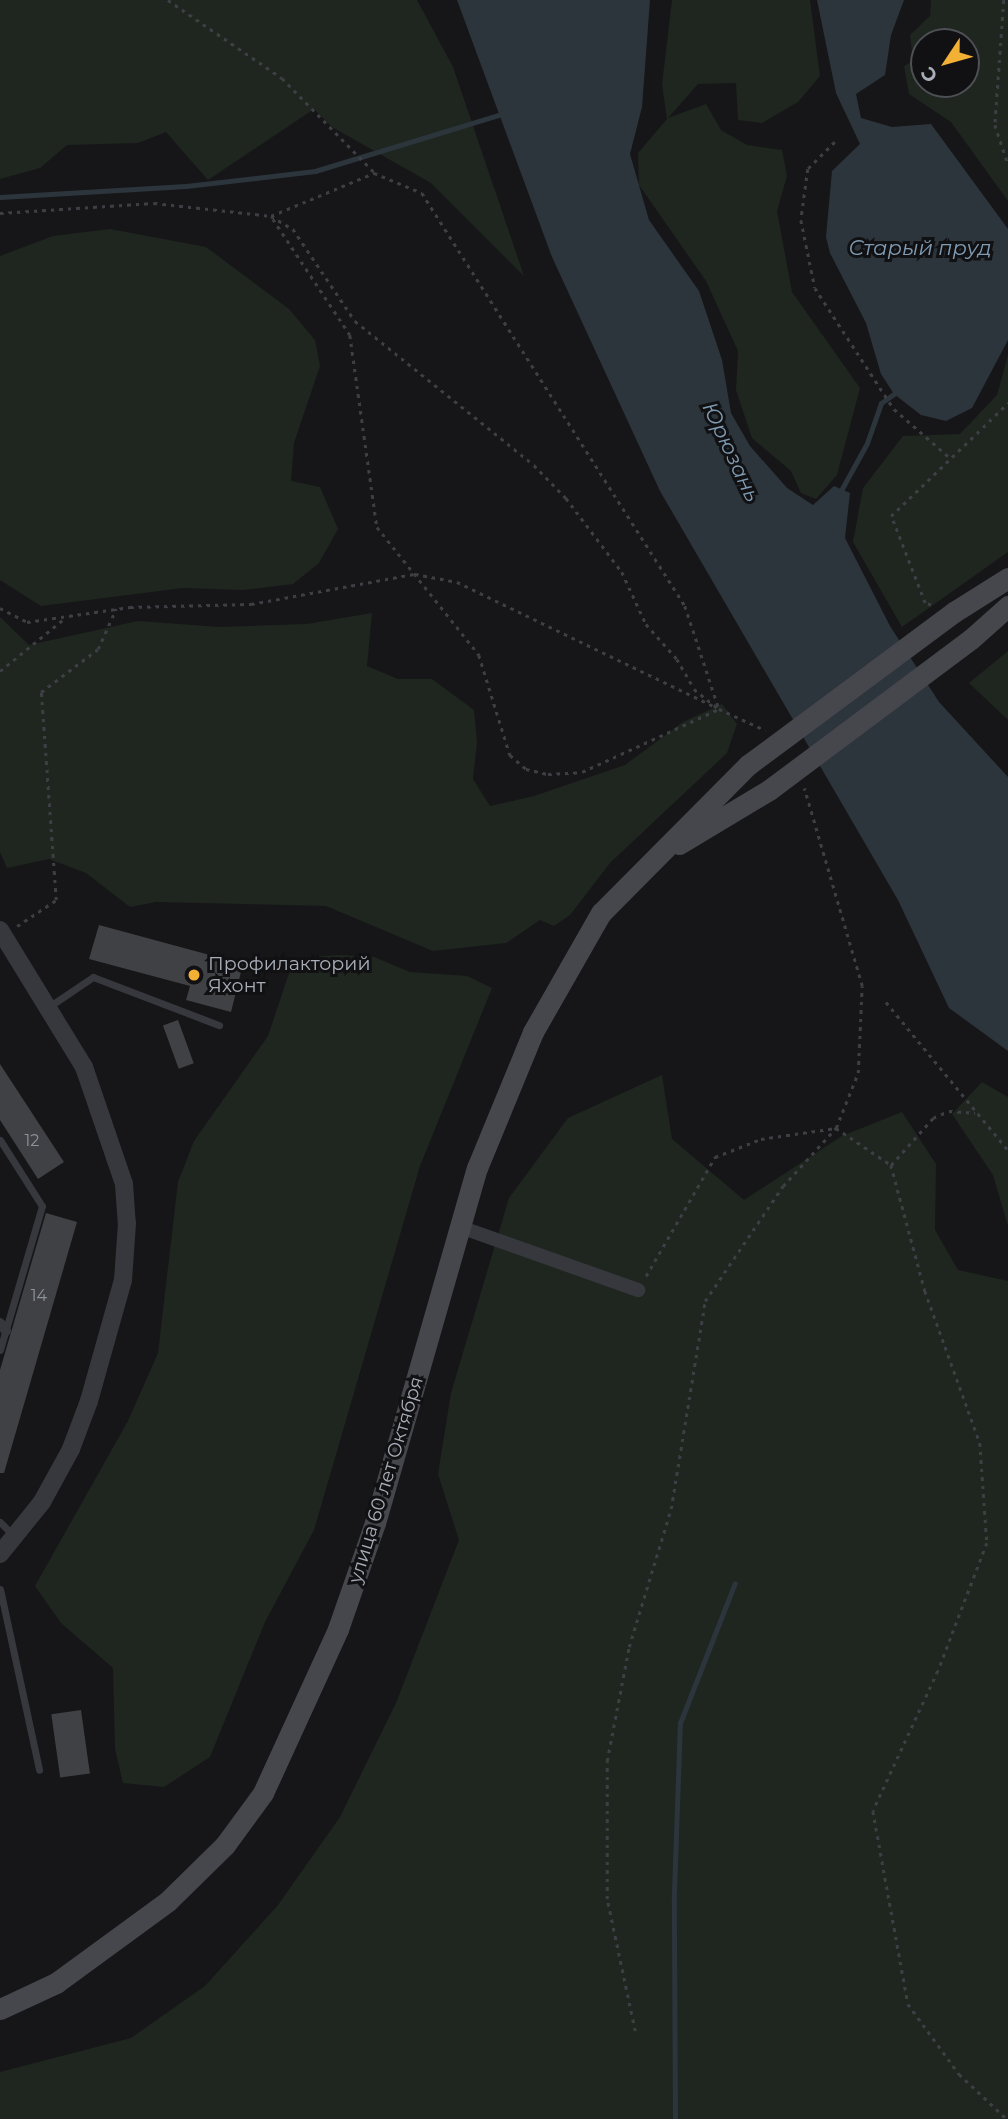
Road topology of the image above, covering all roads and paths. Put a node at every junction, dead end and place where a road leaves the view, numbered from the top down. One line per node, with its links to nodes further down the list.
1 (168, 0): 5 (path)
2 (1004, 0): 4 (path)
3 (835, 142): 9 (path)
4 (1008, 164)
5 (374, 173): 7 (path); 18 (path)
6 (0, 213): 7 (path)
7 (271, 216): 10 (path); 18 (path)
8 (1008, 404): 9 (path)
9 (949, 457): 15 (path)
10 (415, 574): 14 (path); 18 (path); 18 (path)
11 (1008, 578): 15 (main road)
12 (1008, 606): 21 (main road, bridge)
13 (0, 608): 16 (path)
14 (116, 609): 16 (path); 22 (path)
15 (954, 612): 21 (main road, bridge)
16 (66, 616): 17 (path)
17 (0, 671)
18 (719, 709): 19 (path)
19 (771, 739)
20 (801, 783): 27 (path)
21 (650, 861): 31 (main road, улица 60 лет Октября)
22 (0, 930): 24 (street)
23 (886, 1002): 26 (path)
24 (49, 1007): 25 (lane); 36 (street)
25 (219, 1025)
26 (975, 1113): 29 (path); 30 (path)
27 (836, 1128): 30 (path); 32 (path); 41 (path)
28 (0, 1140): 33 (lane)
29 (1008, 1150)
30 (891, 1166): 42 (path)
31 (463, 1228): 32 (street); 40 (main road, улица 60 лет Октября)
32 (638, 1290)
33 (3, 1327): 34 (lane)
34 (0, 1350)
35 (0, 1522): 36 (lane)
36 (16, 1538): 37 (street)
37 (0, 1554)
38 (0, 1589): 39 (lane)
39 (39, 1770)
40 (0, 2009)
41 (635, 2031)
42 (1007, 2119)

